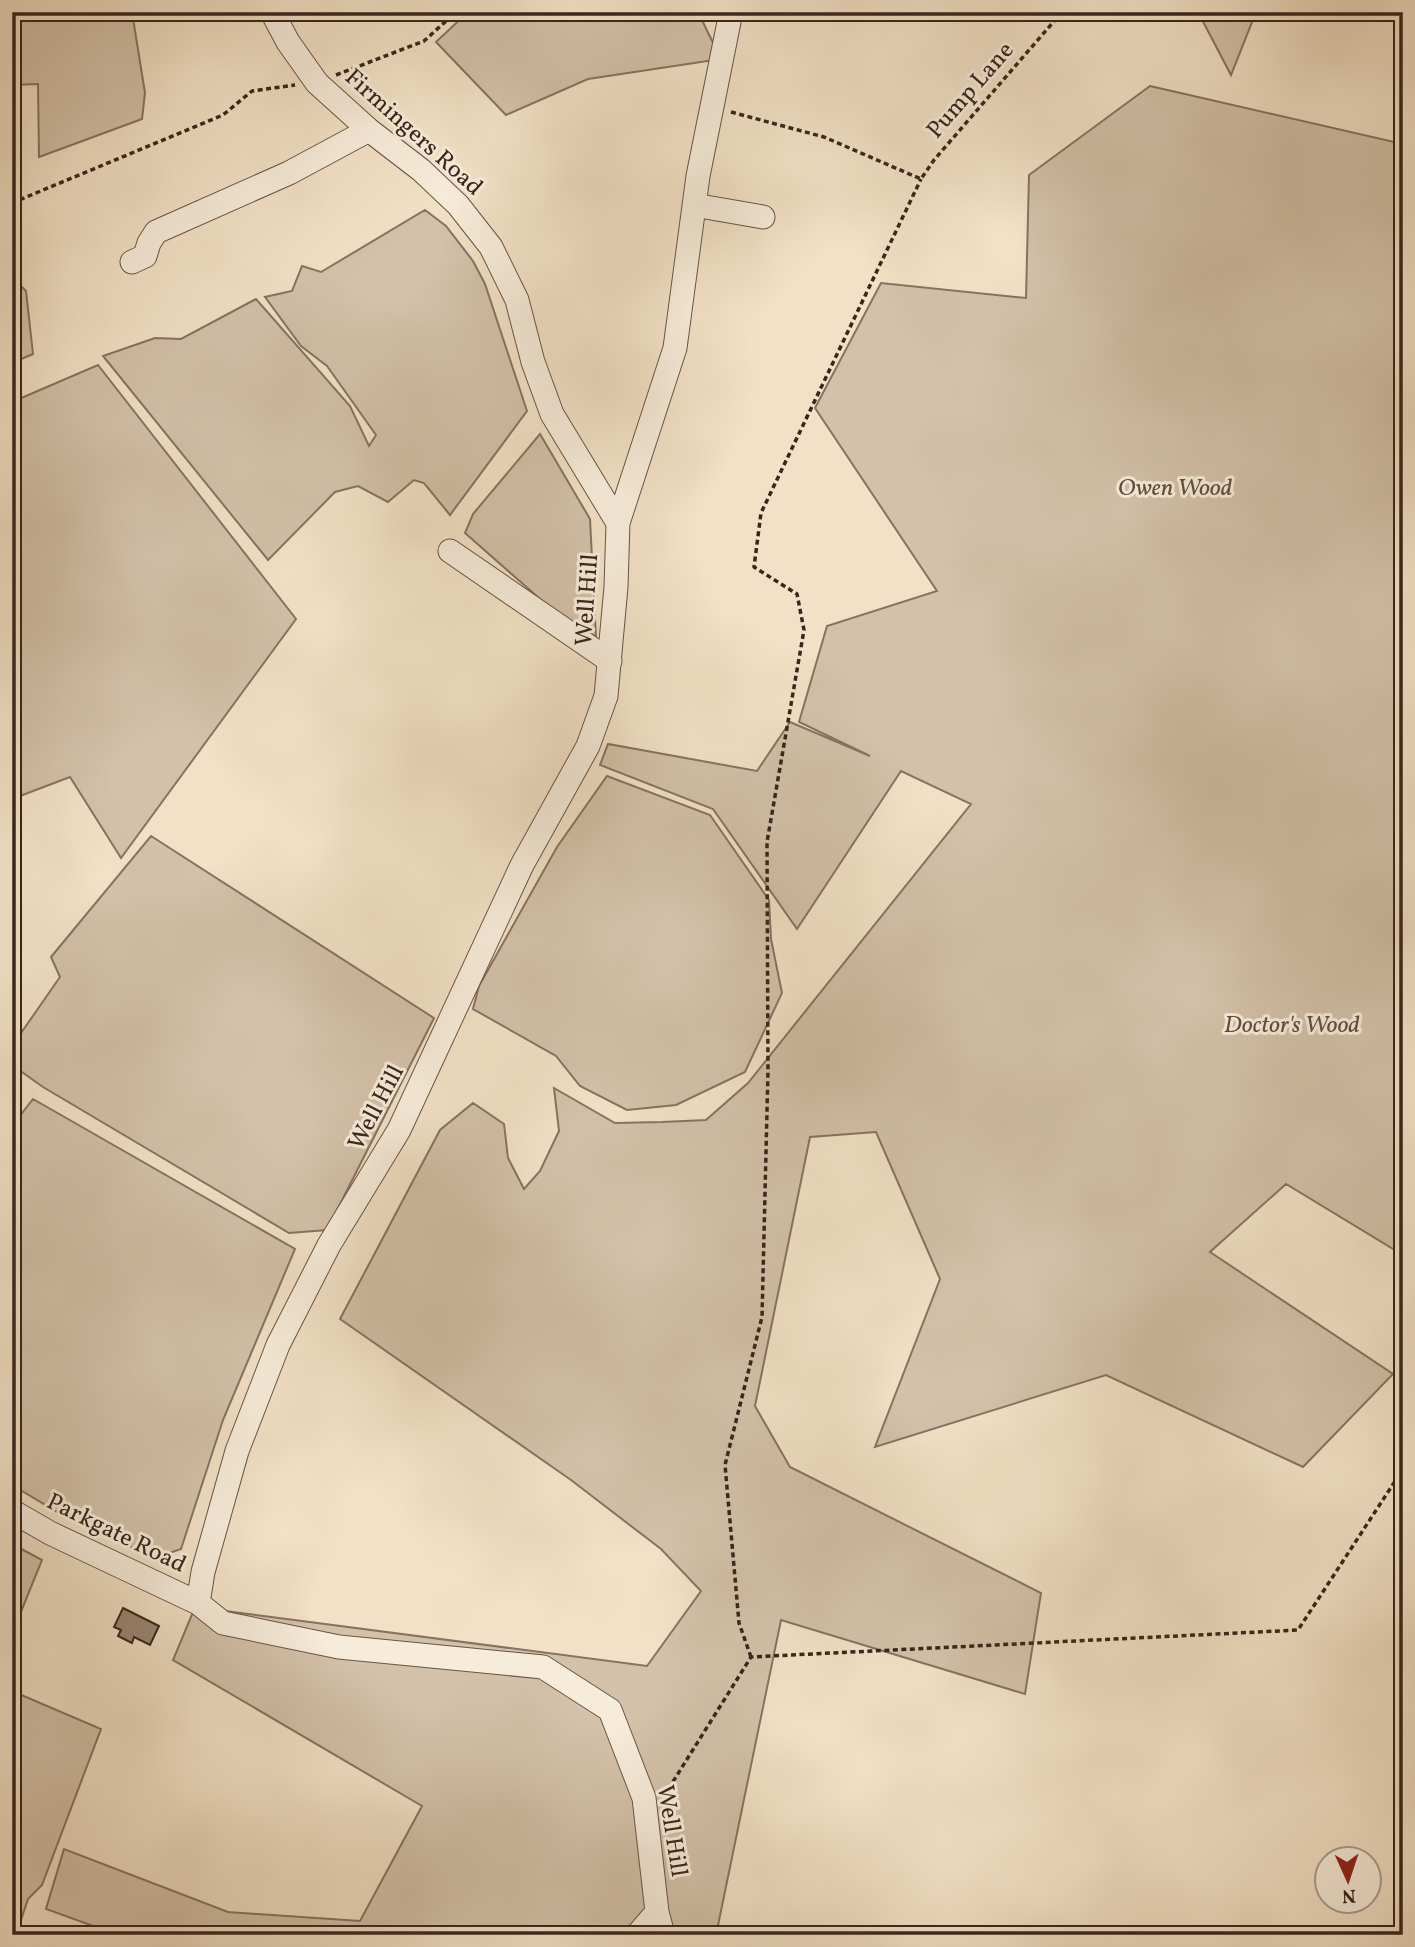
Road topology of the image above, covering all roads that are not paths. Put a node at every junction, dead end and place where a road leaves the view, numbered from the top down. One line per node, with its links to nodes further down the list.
1 (272, 12): 3 (street, Firmingers Road)
2 (731, 12): 4 (street, Well Hill)
3 (369, 130): 6 (street); 7 (street, Firmingers Road)
4 (694, 205): 5 (street); 7 (street, Well Hill)
5 (763, 218)
6 (132, 262)
7 (618, 523): 9 (street, Well Hill)
8 (450, 551): 9 (street)
9 (610, 661): 11 (street, Well Hill)
10 (12, 1511): 11 (street, Parkgate Road)
11 (198, 1603): 12 (street, Well Hill)
12 (657, 1912): 13 (street); 14 (street, Well Hill)
13 (637, 1935)
14 (663, 1935)

